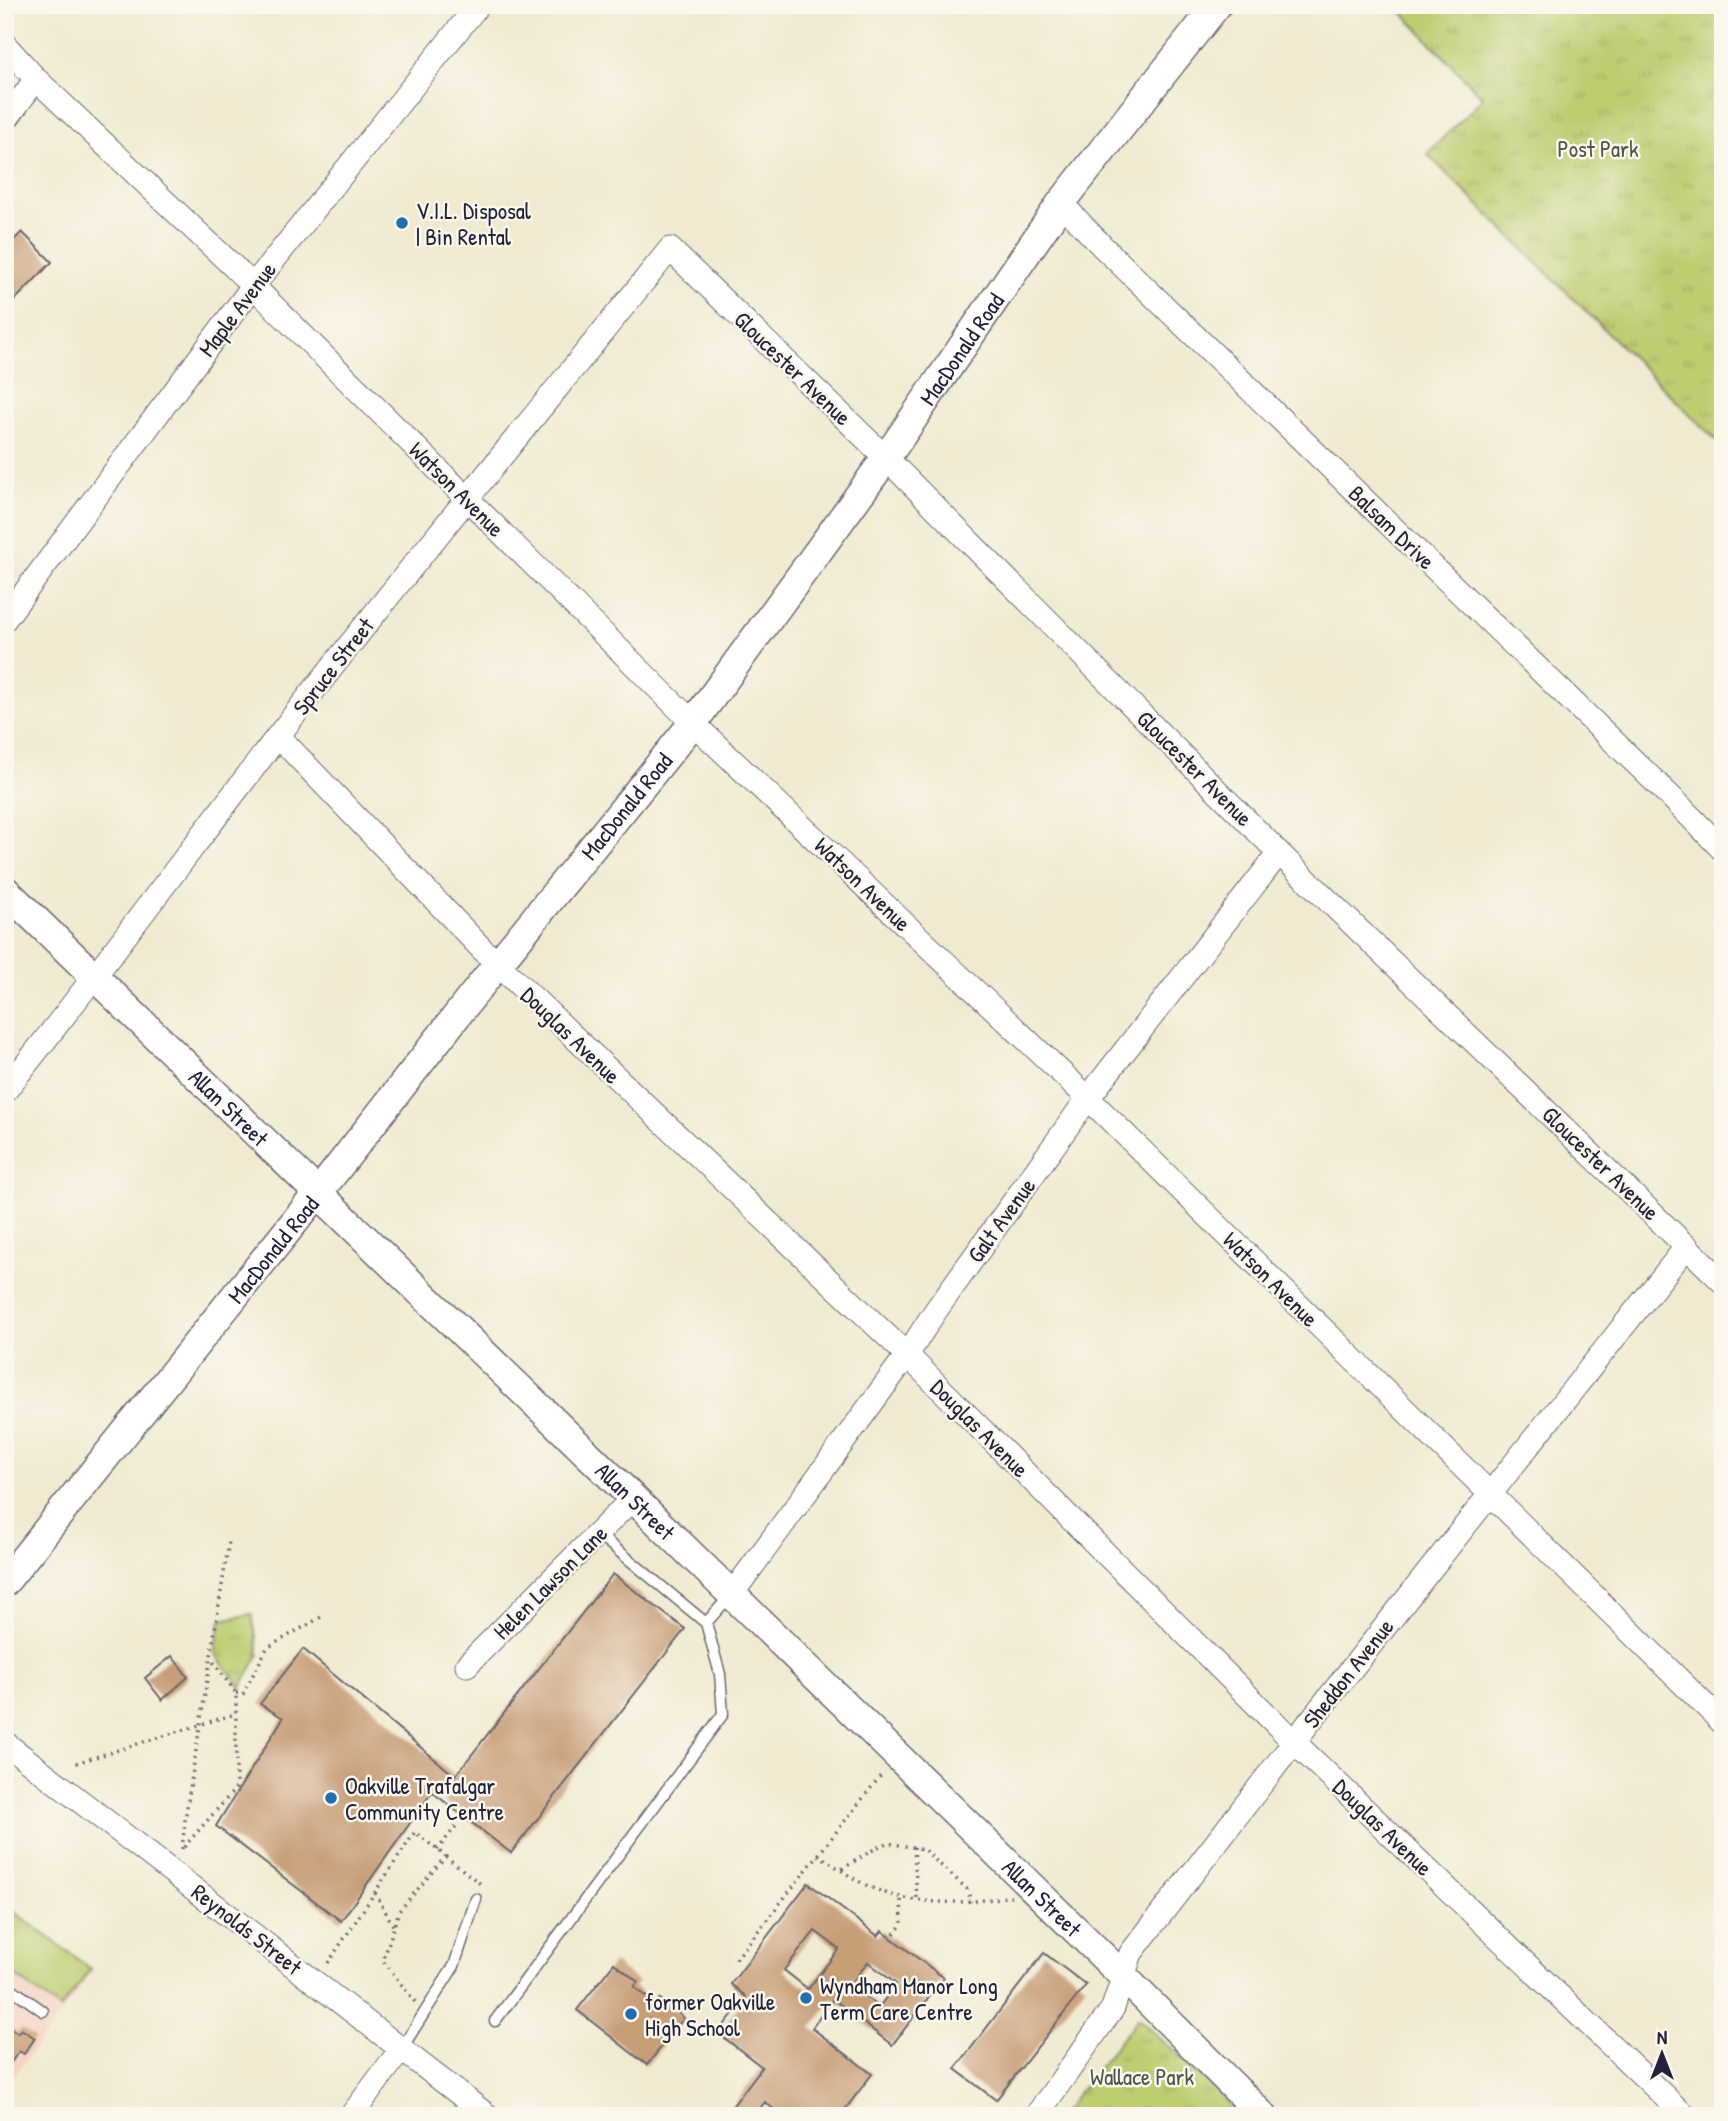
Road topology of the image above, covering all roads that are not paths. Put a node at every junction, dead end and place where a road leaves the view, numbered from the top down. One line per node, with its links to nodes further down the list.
1 (478, 5): 8 (street, Maple Avenue)
2 (1217, 5): 6 (street, MacDonald Road)
3 (5, 45): 4 (street, Watson Avenue)
4 (36, 79): 5 (street); 8 (street, Watson Avenue)
5 (5, 121)
6 (1061, 203): 9 (street, MacDonald Road); 14 (street, Balsam Drive)
7 (670, 249): 9 (street, Gloucester Avenue); 10 (street, Spruce Street)
8 (253, 286): 10 (street, Watson Avenue); 11 (street, Maple Avenue)
9 (886, 458): 12 (street, MacDonald Road); 15 (street, Gloucester Avenue)
10 (467, 499): 12 (street, Watson Avenue); 13 (street, Spruce Street)
11 (5, 619)
12 (693, 723): 17 (street, MacDonald Road); 20 (street, Watson Avenue)
13 (278, 736): 17 (street, Douglas Avenue); 18 (street, Spruce Street)
14 (1723, 850)
15 (1279, 853): 20 (street, Galt Avenue); 22 (street, Gloucester Avenue)
16 (5, 890): 18 (street, Allan Street)
17 (498, 964): 21 (street, MacDonald Road); 24 (street, Douglas Avenue)
18 (95, 976): 19 (street, Spruce Street); 21 (street, Allan Street)
19 (5, 1091)
20 (1088, 1098): 24 (street, Galt Avenue); 25 (street, Watson Avenue)
21 (318, 1192): 26 (street, Allan Street); 28 (street, MacDonald Road)
22 (1687, 1246): 23 (street, Gloucester Avenue); 25 (street, Sheddon Avenue)
23 (1723, 1282)
24 (907, 1355): 29 (street, Galt Avenue); 33 (street, Douglas Avenue)
25 (1490, 1495): 32 (street, Watson Avenue); 33 (street, Sheddon Avenue)
26 (633, 1499): 27 (street, Helen Lawson Lane); 29 (street, Allan Street)
27 (598, 1534): 30 (lane); 31 (street, Helen Lawson Lane)
28 (5, 1582)
29 (732, 1594): 30 (lane); 36 (street, Allan Street)
30 (706, 1623): 39 (lane)
31 (467, 1665)
32 (1723, 1723)
33 (1294, 1742): 36 (street, Sheddon Avenue); 45 (street, Douglas Avenue)
34 (7, 1747): 40 (street, Reynolds Street)
35 (477, 1899): 40 (lane)
36 (1123, 1976): 43 (street, Sheddon Avenue); 44 (street, Allan Street)
37 (5, 1984): 38 (lane)
38 (43, 2011)
39 (495, 2021)
40 (402, 2048): 41 (street); 42 (street, Reynolds Street)
41 (351, 2116)
42 (488, 2116)
43 (1036, 2116)
44 (1264, 2116)
45 (1685, 2116)

